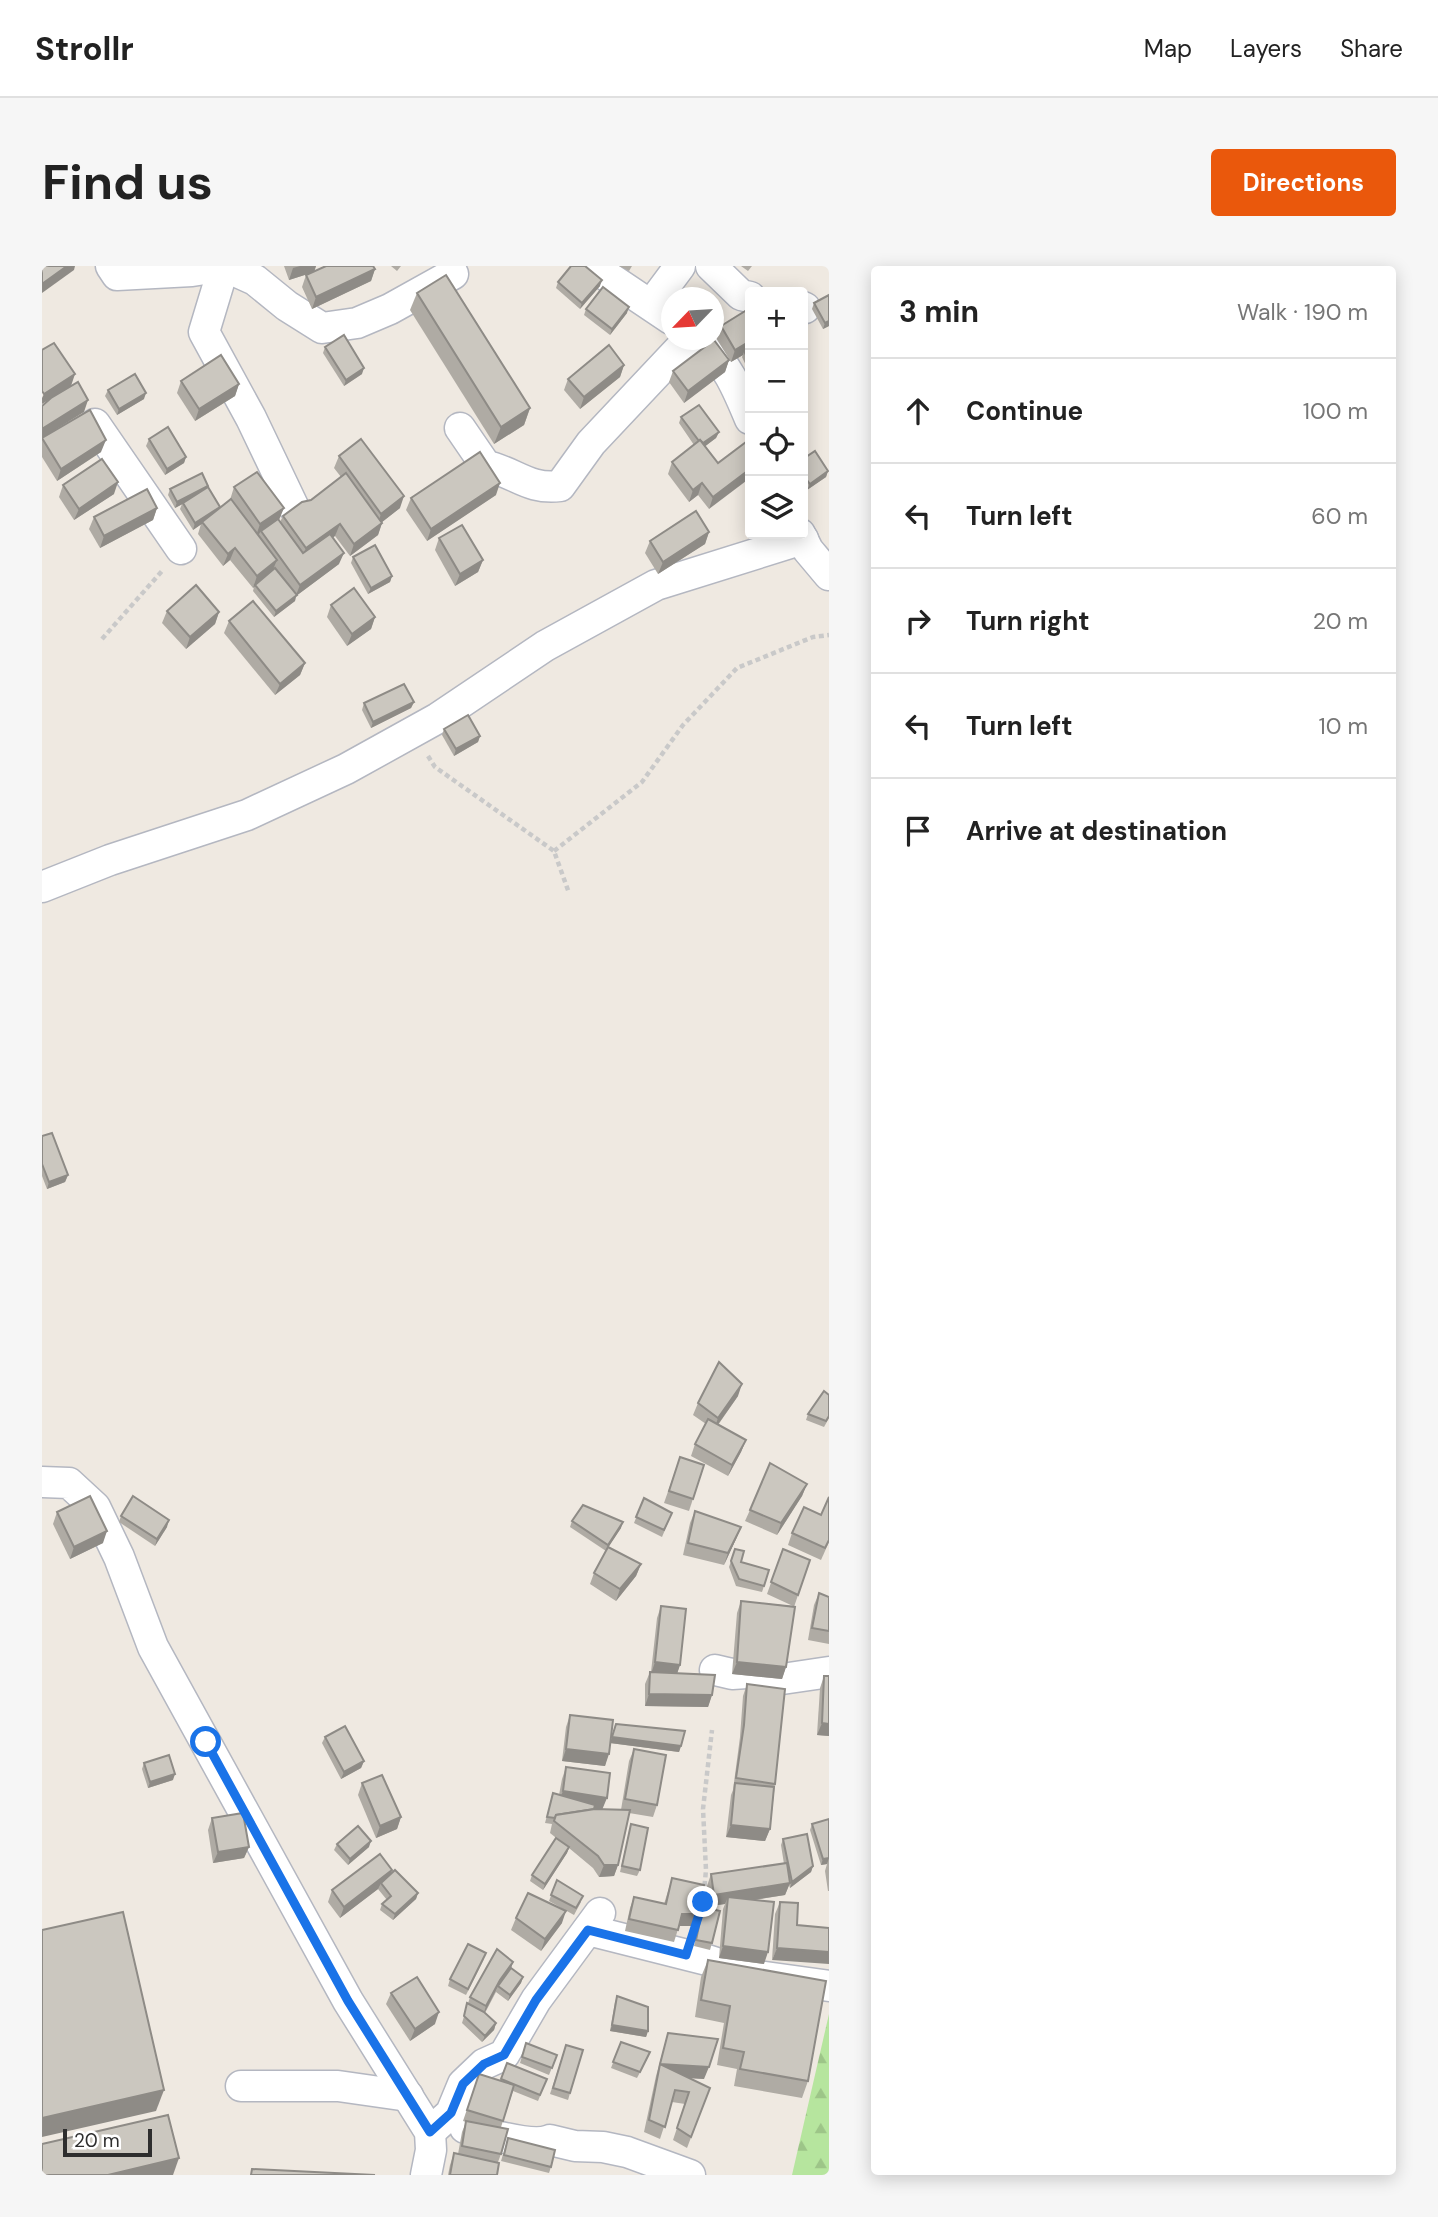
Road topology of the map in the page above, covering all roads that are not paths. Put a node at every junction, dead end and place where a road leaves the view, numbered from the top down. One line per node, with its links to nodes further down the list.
1 (111, 266): 2 (street)
2 (224, 266): 6 (street); 15 (street)
3 (592, 266): 9 (street)
4 (680, 266): 7 (street)
5 (711, 266): 8 (street)
6 (453, 274)
7 (671, 287)
8 (745, 296)
9 (661, 312)
10 (679, 350): 14 (street)
11 (712, 350): 12 (street)
12 (748, 413)
13 (95, 424): 18 (street)
14 (460, 428)
15 (293, 506)
16 (793, 539): 20 (street)
17 (803, 539): 19 (street)
18 (181, 549)
19 (829, 575)
20 (42, 887)
21 (44, 1474): 26 (street)
22 (715, 1670): 23 (street)
23 (829, 1672)
24 (829, 1986): 27 (street)
25 (241, 2086): 26 (street)
26 (408, 2095): 27 (street)
27 (430, 2132): 28 (street); 29 (street)
28 (426, 2175)
29 (690, 2175)

